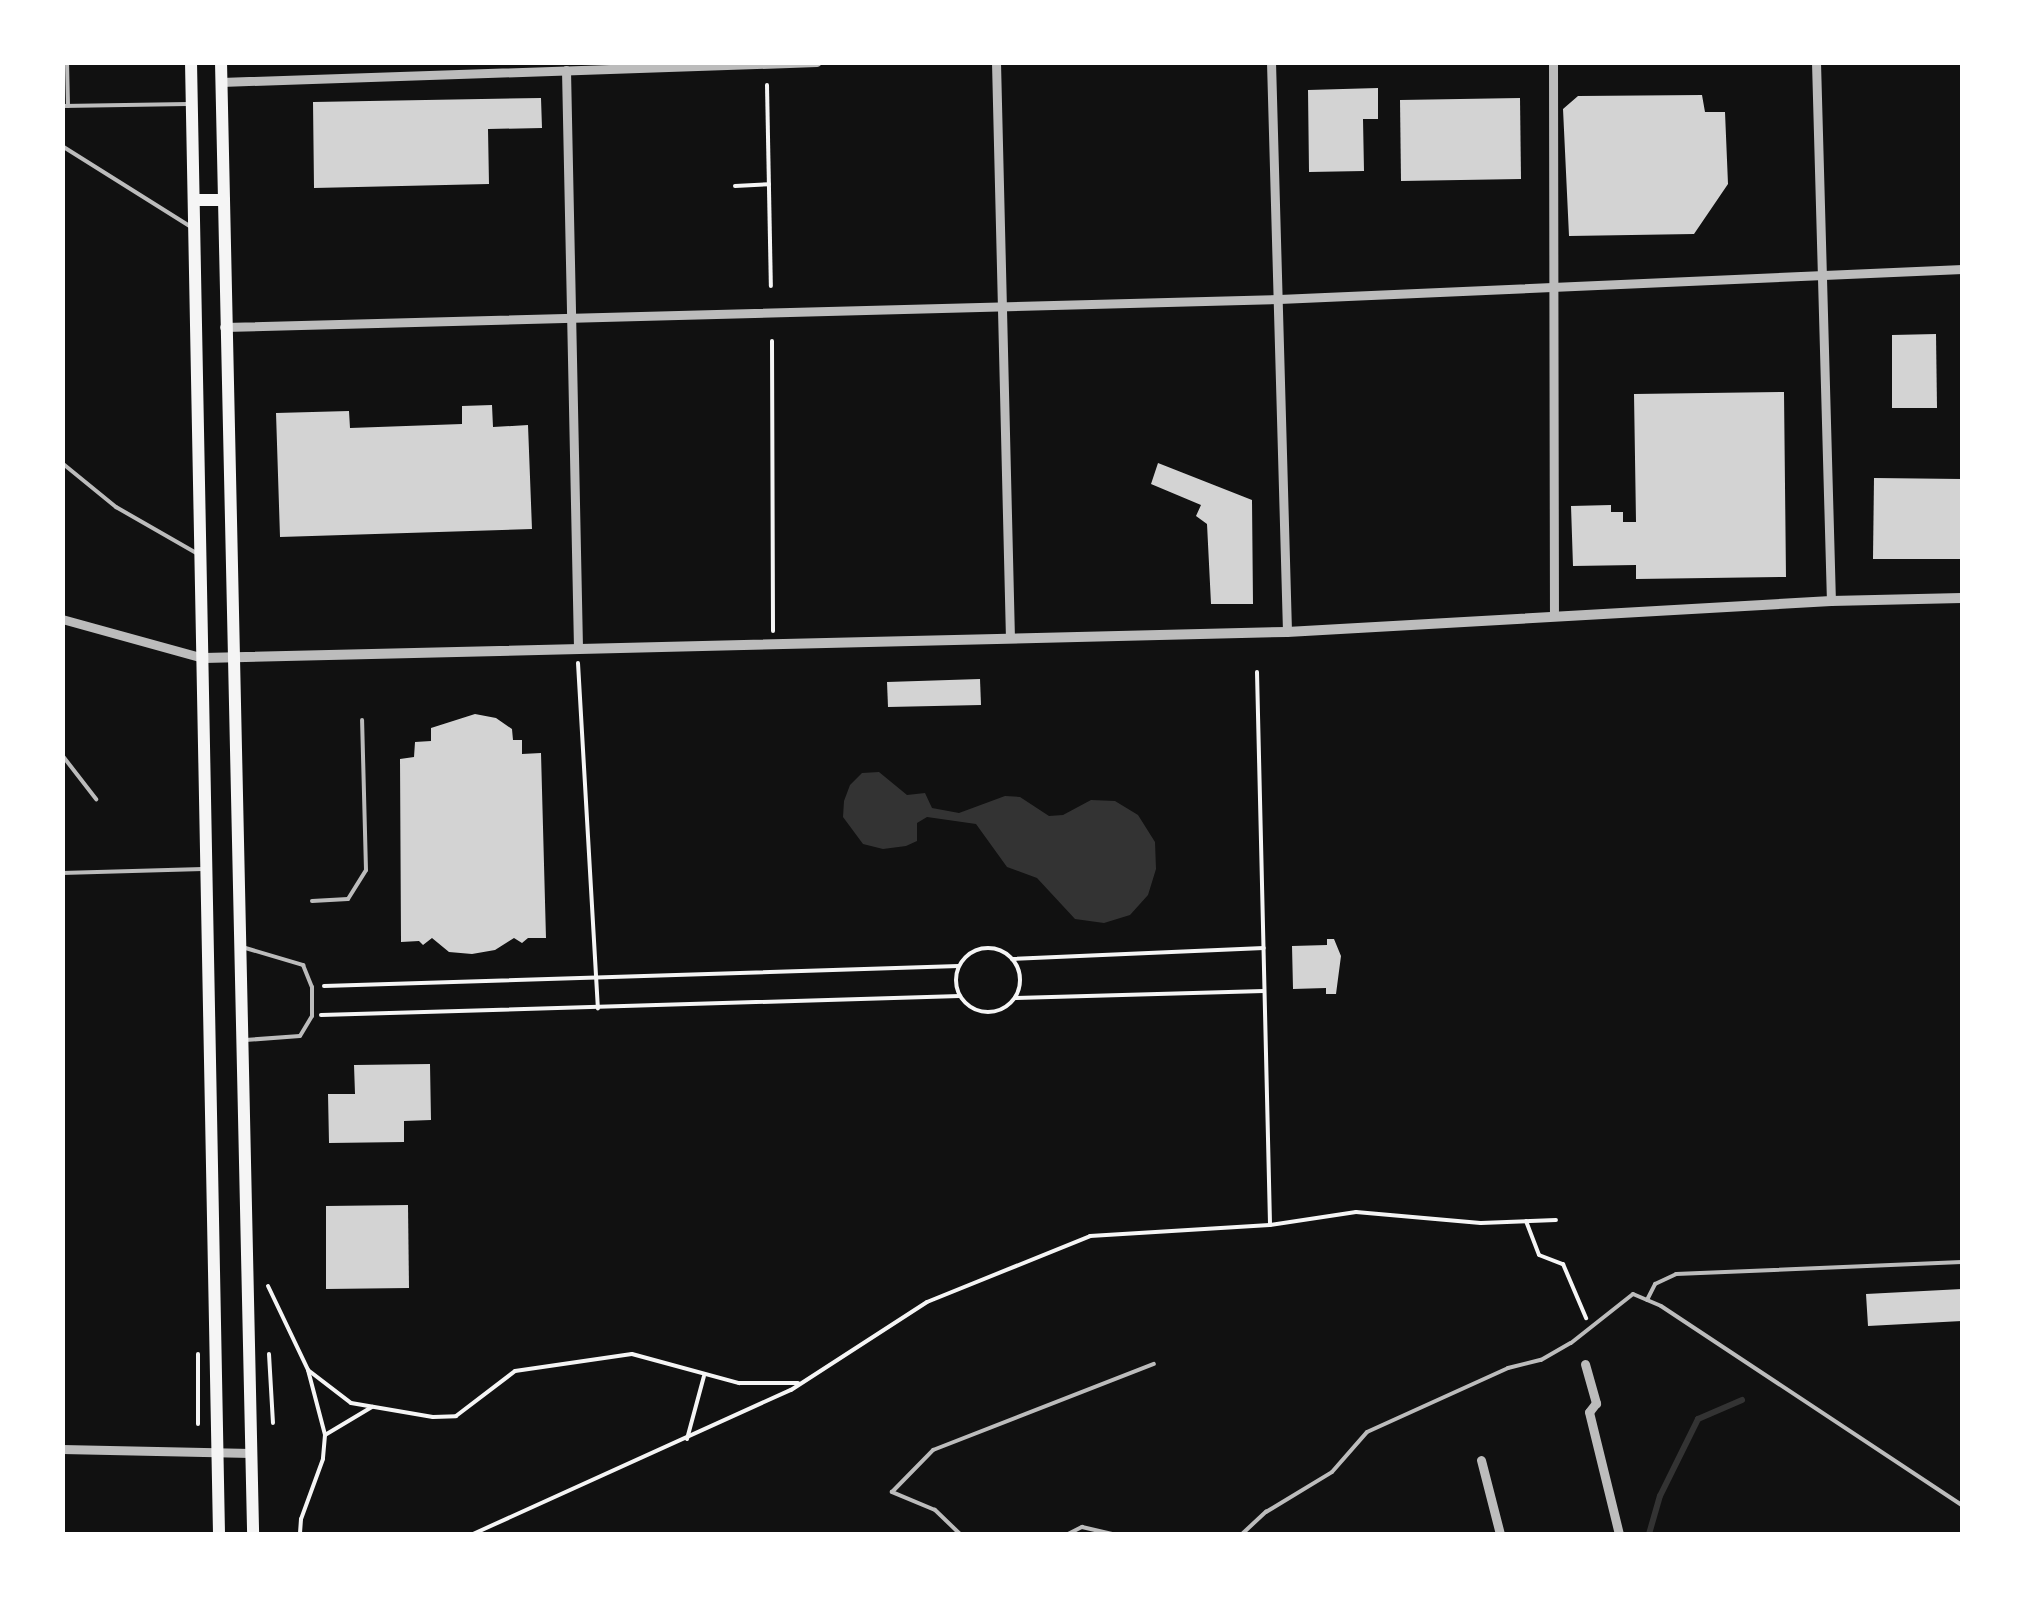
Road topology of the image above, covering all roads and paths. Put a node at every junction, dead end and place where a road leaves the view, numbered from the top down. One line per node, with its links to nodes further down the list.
1 (68, 62): 13 (lane)
2 (191, 62): 12 (main road)
3 (220, 62): 10 (main road)
4 (817, 62): 9 (street)
5 (996, 62): 25 (street)
6 (1271, 62): 24 (street)
7 (1553, 62): 23 (street)
8 (1816, 62): 21 (street)
9 (566, 70): 10 (street); 26 (street)
10 (221, 82): 18 (main road)
11 (767, 85): 15 (path)
12 (192, 104): 13 (lane); 17 (main road)
13 (66, 106)
14 (62, 146): 19 (lane)
15 (769, 184): 16 (path); 22 (path)
16 (734, 186)
17 (194, 200): 18 (main road); 19 (main road)
18 (224, 200): 27 (main road)
19 (196, 230): 30 (main road)
20 (1962, 270): 21 (street)
21 (1820, 275): 23 (street); 32 (street)
22 (771, 286)
23 (1552, 287): 24 (street); 33 (street)
24 (1280, 299): 25 (street); 35 (street)
25 (1002, 304): 26 (street); 36 (street)
26 (571, 316): 27 (street); 38 (street)
27 (224, 328): 40 (main road)
28 (772, 341): 37 (path)
29 (62, 463): 30 (lane)
30 (202, 556): 39 (main road)
31 (1962, 598): 32 (street)
32 (1831, 600): 33 (street)
33 (1554, 616): 35 (street)
34 (63, 621): 39 (street)
35 (1287, 632): 36 (street)
36 (1010, 638): 37 (street)
37 (773, 644): 38 (street)
38 (578, 649): 40 (street); 52 (path)
39 (204, 658): 40 (street); 45 (main road)
40 (233, 659): 48 (main road)
41 (1256, 672): 49 (path)
42 (362, 720): 47 (lane)
43 (62, 754): 44 (lane)
44 (96, 799)
45 (208, 869): 46 (lane); 81 (main road)
46 (62, 873)
47 (312, 901)
48 (240, 946): 53 (lane); 59 (main road)
49 (1264, 948): 50 (path); 54 (path)
50 (1012, 959): 51 (path); 56 (path)
51 (959, 966): 52 (path); 55 (path)
52 (595, 975): 53 (path); 57 (path)
53 (312, 987): 58 (lane)
54 (1264, 991): 56 (path); 62 (path)
55 (960, 996): 56 (path); 57 (path)
56 (1015, 998)
57 (598, 1008): 58 (path)
58 (312, 1016): 59 (lane)
59 (240, 1041): 80 (main road)
60 (1556, 1220): 61 (path)
61 (1526, 1221): 62 (path); 66 (path)
62 (1270, 1226): 73 (path)
63 (1962, 1262): 65 (lane)
64 (268, 1286): 71 (path)
65 (1648, 1300): 66 (lane); 83 (lane)
66 (1590, 1328): 91 (lane)
67 (198, 1354): 76 (path)
68 (269, 1354): 75 (path)
69 (1154, 1364): 88 (lane)
70 (1585, 1364): 93 (street)
71 (308, 1370): 74 (path); 77 (path)
72 (704, 1376): 73 (path); 74 (path); 78 (path)
73 (803, 1383): 78 (path)
74 (372, 1407): 77 (path)
75 (273, 1423)
76 (198, 1424)
77 (325, 1435): 86 (path)
78 (686, 1441): 87 (path)
79 (62, 1449): 81 (street)
80 (251, 1453): 81 (street); 85 (main road)
81 (218, 1455): 84 (main road)
82 (1481, 1460): 92 (street)
83 (1962, 1505)
84 (219, 1534)
85 (253, 1534)
86 (300, 1534)
87 (472, 1534)
88 (960, 1534)
89 (1068, 1534): 90 (lane)
90 (1113, 1534)
91 (1242, 1534)
92 (1500, 1534)
93 (1620, 1534)

